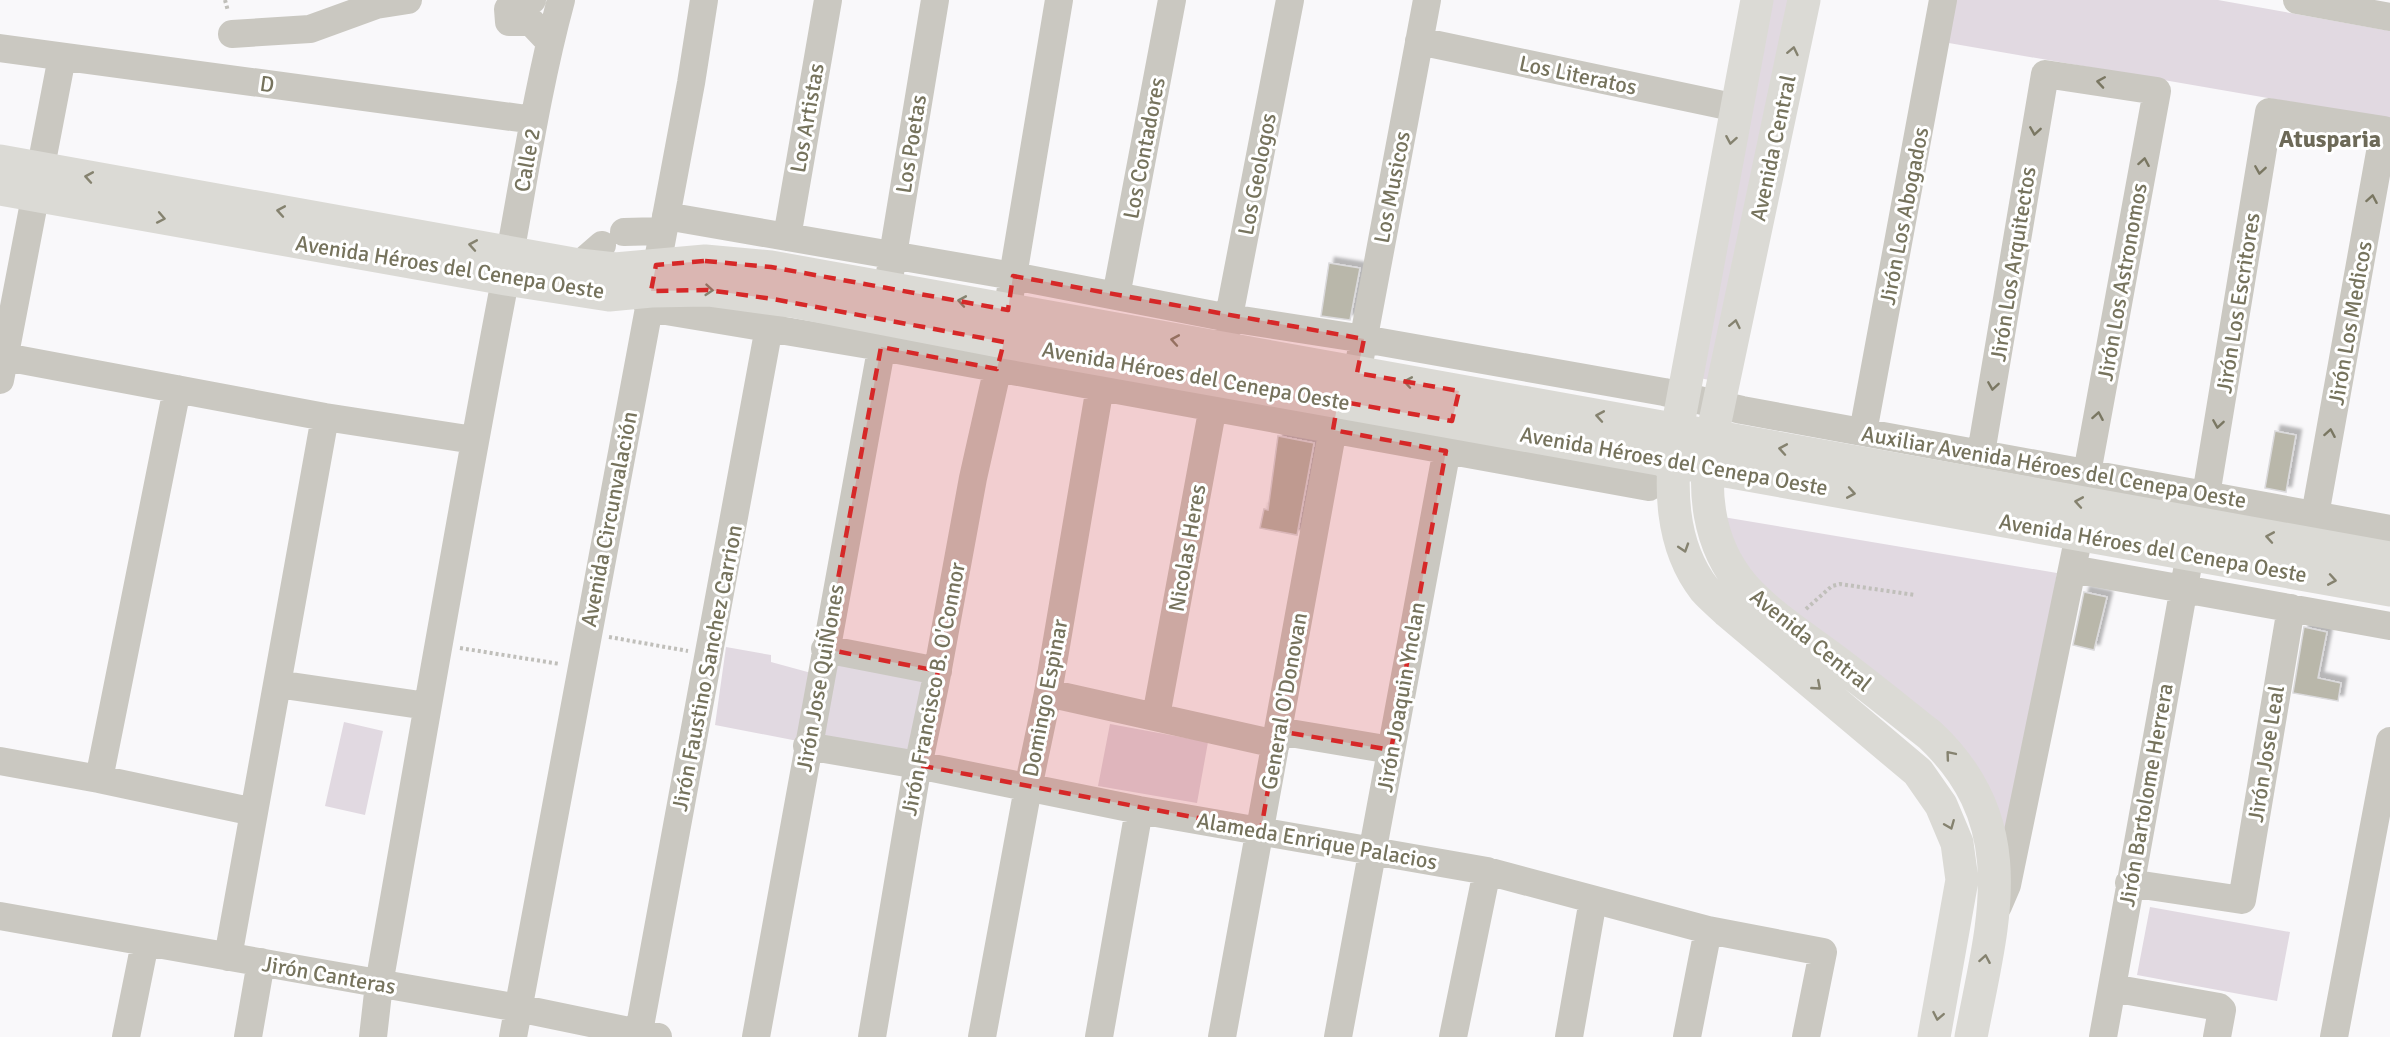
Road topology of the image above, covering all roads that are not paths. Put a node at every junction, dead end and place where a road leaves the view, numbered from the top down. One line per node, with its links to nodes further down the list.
1 (408, 0): 16 (street)
2 (532, 0): 18 (street)
3 (561, 0): 18 (street, Calle 2)
4 (704, 0): 28 (street, Avenida Circunvalación)
5 (828, 0): 29 (street, Los Artistas)
6 (934, 0): 31 (street, Los Poetas)
7 (1059, 0): 33 (street)
8 (1172, 0): 35 (street, Los Contadores)
9 (1290, 0): 42 (street, Los Geologos)
10 (1427, 0): 17 (street, Los Musicos)
11 (1757, 0): 22 (main road, Avenida Central)
12 (1804, 0): 52 (main road, Avenida Central, one-way to 12)
13 (1943, 0): 51 (street, Jirón Los Abogados)
14 (2297, 0): 15 (street)
15 (2390, 17)
16 (232, 34)
17 (1419, 41): 22 (street, Los Literatos); 39 (street, Los Musicos)
18 (550, 42): 24 (street, Calle 2)
19 (0, 48): 20 (street, D)
20 (62, 57): 24 (street, D); 26 (street)
21 (2045, 74): 55 (street, Jirón Los Arquitectos, one-way to 55); 56 (street, Jirón Los Astronomos, one-way to 21)
22 (1737, 108): 47 (main road, Avenida Central, one-way to 47)
23 (2269, 112): 58 (street, Jirón Los Escritores, one-way to 58); 59 (street, Jirón Los Medicos, one-way to 23)
24 (534, 120): 32 (street, Calle 2)
25 (0, 161): 26 (main road, Avenida Héroes del Cenepa Oeste)
26 (37, 182): 27 (main road, Avenida Héroes del Cenepa Oeste); 32 (main road, Avenida Héroes del Cenepa Oeste); 43 (street)
27 (0, 189)
28 (664, 224): 29 (street, Auxiliar Avenida Héroes del Cenepa Oeste); 30 (street, Auxiliar Avenida Héroes del Cenepa Oeste); 34 (street, Avenida Circunvalación)
29 (787, 237): 31 (street, Auxiliar Avenida Héroes del Cenepa Oeste)
30 (602, 248): 32 (main road, Avenida Héroes del Cenepa Oeste); 34 (main road, Avenida Héroes del Cenepa Oeste)
31 (893, 257): 33 (street, Auxiliar Avenida Héroes del Cenepa Oeste); 38 (street, Los Poetas)
32 (508, 266): 34 (main road, Avenida Héroes del Cenepa Oeste); 53 (street, Calle 2)
33 (1013, 276): 35 (street, Auxiliar Avenida Héroes del Cenepa Oeste); 36 (street)
34 (651, 288): 37 (main road, Avenida Héroes del Cenepa Oeste); 38 (main road, Avenida Héroes del Cenepa Oeste); 98 (street, Avenida Circunvalación)
35 (1116, 296): 42 (street, Auxiliar Avenida Héroes del Cenepa Oeste)
36 (1008, 310): 38 (main road, Avenida Héroes del Cenepa Oeste, one-way to 38); 42 (main road, Avenida Héroes del Cenepa Oeste, one-way to 36)
37 (772, 313): 38 (main road, Avenida Héroes del Cenepa Oeste); 100 (street, Jirón Faustino Sanchez Carrion)
38 (885, 318): 40 (main road, Avenida Héroes del Cenepa Oeste); 69 (street, Jirón Jose QuiÑones)
39 (1364, 339): 41 (street, Auxiliar Avenida Héroes del Cenepa Oeste); 42 (street, Auxiliar Avenida Héroes del Cenepa Oeste); 44 (street, Los Musicos)
40 (1001, 355): 45 (main road, Avenida Héroes del Cenepa Oeste); 70 (street, Jirón Francisco B. O'Connor)
41 (1465, 357): 47 (street, Auxiliar Avenida Héroes del Cenepa Oeste); 50 (street, Jirón Joaquin Ynclan)
42 (1220, 363): 44 (main road, Avenida Héroes del Cenepa Oeste); 45 (main road, Avenida Héroes del Cenepa Oeste); 48 (main road, Avenida Héroes del Cenepa Oeste); 74 (street, Nicolas Heres)
43 (1, 364): 46 (street)
44 (1357, 373): 50 (main road, Avenida Héroes del Cenepa Oeste, one-way to 44)
45 (1103, 374): 72 (street, Domingo Espinar)
46 (177, 389): 49 (street); 81 (street)
47 (1683, 396): 52 (street, Auxiliar Avenida Héroes del Cenepa Oeste); 54 (main road, Avenida Central)
48 (1335, 415): 50 (main road, Avenida Héroes del Cenepa Oeste); 75 (street, General O'Donovan)
49 (326, 417): 53 (street); 71 (street)
50 (1452, 421): 54 (main road, Avenida Héroes del Cenepa Oeste); 57 (street); 78 (street, Jirón Joaquin Ynclan)
51 (1863, 432): 52 (street, Auxiliar Avenida Héroes del Cenepa Oeste); 55 (street, Auxiliar Avenida Héroes del Cenepa Oeste)
52 (1712, 436): 54 (main road, Avenida Héroes del Cenepa Oeste); 61 (main road, Avenida Héroes del Cenepa Oeste, one-way to 61); 63 (main road, Avenida Héroes del Cenepa Oeste, one-way to 52); 91 (main road, Avenida Central, one-way to 52)
53 (474, 440): 73 (street, Calle 2)
54 (1675, 445): 115 (main road, Avenida Central, one-way to 115)
55 (1981, 453): 56 (street, Auxiliar Avenida Héroes del Cenepa Oeste)
56 (2087, 473): 58 (street, Auxiliar Avenida Héroes del Cenepa Oeste)
57 (1649, 487)
58 (2206, 495): 59 (street, Auxiliar Avenida Héroes del Cenepa Oeste)
59 (2316, 515): 60 (street, Auxiliar Avenida Héroes del Cenepa Oeste)
60 (2390, 529)
61 (2079, 535): 62 (main road, Avenida Héroes del Cenepa Oeste); 64 (street)
62 (2190, 554): 65 (street, Jirón Bartolome Herrera); 66 (main road, Avenida Héroes del Cenepa Oeste, one-way to 66)
63 (2390, 558)
64 (2072, 568): 65 (street); 91 (street)
65 (2184, 589): 67 (street); 88 (street, Jirón Bartolome Herrera)
66 (2390, 590)
67 (2291, 608): 68 (street); 88 (street, Jirón Jose Leal)
68 (2390, 626)
69 (825, 649): 70 (street); 77 (street, Jirón Jose QuiÑones)
70 (938, 671): 80 (street, Jirón Francisco B. O'Connor)
71 (277, 684): 73 (street); 84 (street)
72 (1048, 693): 74 (street); 82 (street, Domingo Espinar)
73 (428, 706): 96 (street, Calle 2)
74 (1156, 716): 75 (street)
75 (1277, 738): 78 (street); 85 (street, General O'Donovan)
76 (2390, 741): 118 (street)
77 (807, 746): 80 (street, Alameda Enrique Palacios); 105 (street, Jirón Jose QuiÑones)
78 (1391, 750): 86 (street, Jirón Joaquin Ynclan)
79 (0, 761): 81 (street)
80 (918, 765): 82 (street, Alameda Enrique Palacios); 106 (street, Jirón Francisco B. O'Connor)
81 (99, 779): 84 (street)
82 (1028, 788): 83 (street, Alameda Enrique Palacios); 107 (street, Domingo Espinar)
83 (1139, 810): 85 (street, Alameda Enrique Palacios); 108 (street)
84 (254, 812): 94 (street)
85 (1261, 830): 86 (street, Alameda Enrique Palacios); 109 (street, General O'Donovan)
86 (1373, 849): 87 (street, Alameda Enrique Palacios); 110 (street, Jirón Joaquin Ynclan)
87 (1487, 871): 89 (street, Alameda Enrique Palacios); 111 (street)
88 (2129, 883): 97 (street, Jirón Bartolome Herrera)
89 (1593, 900): 92 (street, Alameda Enrique Palacios); 112 (street)
90 (0, 916): 93 (street, Jirón Canteras)
91 (1993, 917): 116 (main road, Avenida Central, one-way to 91)
92 (1708, 930): 113 (street); 114 (street, Alameda Enrique Palacios)
93 (146, 943): 94 (street, Jirón Canteras); 101 (street)
94 (228, 957): 95 (street, Jirón Canteras)
95 (261, 962): 96 (street, Jirón Canteras); 102 (street)
96 (379, 984): 98 (street, Jirón Canteras); 103 (street, Calle 2)
97 (2112, 988): 99 (street); 117 (street, Jirón Bartolome Herrera)
98 (518, 1008): 100 (street, Jirón Canteras); 104 (street, Avenida Circunvalación)
99 (2220, 1023)
100 (645, 1036)
101 (126, 1037)
102 (248, 1037)
103 (373, 1037)
104 (513, 1037)
105 (756, 1037)
106 (872, 1037)
107 (982, 1037)
108 (1099, 1037)
109 (1222, 1037)
110 (1338, 1037)
111 (1453, 1037)
112 (1569, 1037)
113 (1687, 1037)
114 (1806, 1037)
115 (1934, 1037)
116 (1971, 1037)
117 (2103, 1037)
118 (2334, 1037)

